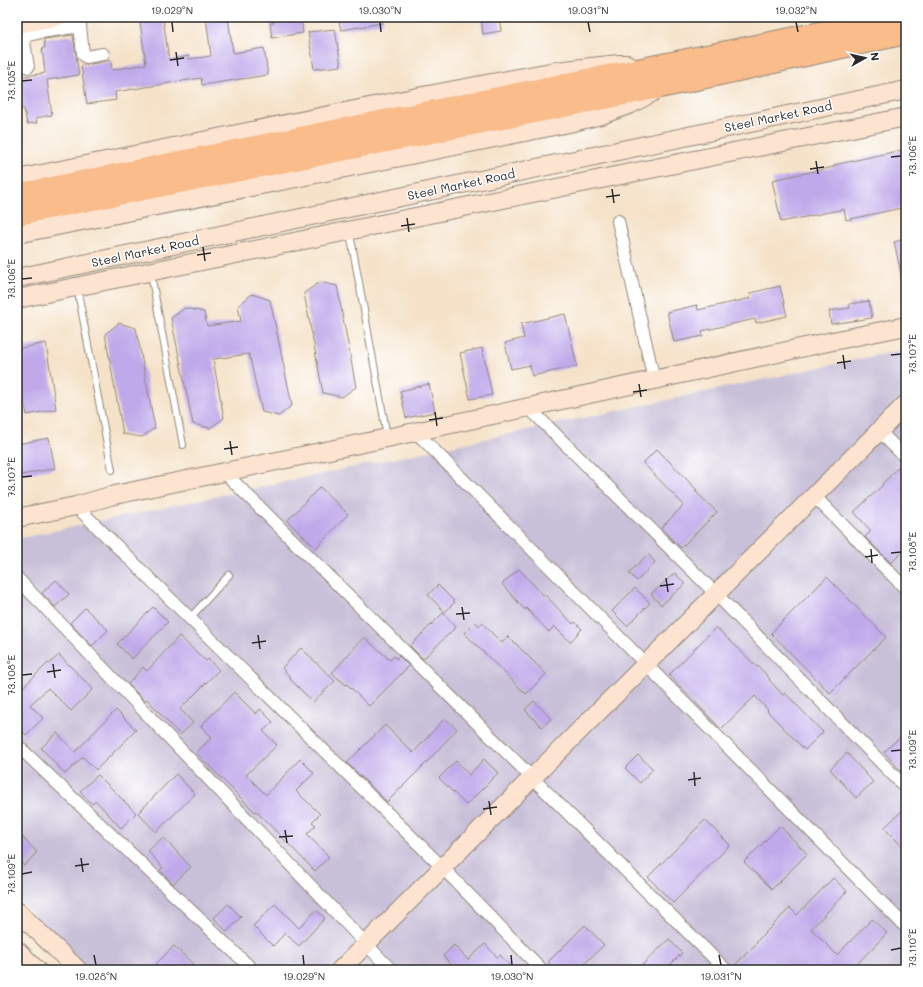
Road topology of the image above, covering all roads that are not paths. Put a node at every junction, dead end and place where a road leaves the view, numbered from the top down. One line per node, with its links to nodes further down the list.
1 (56, 17): 4 (street)
2 (900, 17): 7 (highway)
3 (79, 22): 4 (street); 6 (street)
4 (19, 28): 8 (street)
5 (906, 33): 9 (highway)
6 (103, 54)
7 (665, 64): 14 (street); 15 (highway)
8 (28, 67)
9 (665, 86): 16 (highway); 19 (street)
10 (906, 90): 12 (street, Steel Market Road)
11 (906, 117): 13 (street, Steel Market Road)
12 (600, 154): 13 (street); 20 (street, Steel Market Road)
13 (605, 178): 18 (street, Steel Market Road)
14 (17, 179)
15 (17, 195)
16 (17, 214)
17 (618, 221): 27 (street)
18 (350, 230): 22 (street, Steel Market Road); 32 (lane)
19 (17, 234)
20 (147, 251): 21 (street, Steel Market Road); 22 (street)
21 (72, 267): 23 (street, Steel Market Road); 24 (street)
22 (151, 271): 24 (street, Steel Market Road); 33 (lane)
23 (17, 278)
24 (76, 287): 25 (street, Steel Market Road); 35 (lane)
25 (17, 299)
26 (906, 326): 27 (street)
27 (654, 380): 29 (street)
28 (906, 404): 31 (street)
29 (528, 407): 30 (street); 43 (street)
30 (415, 431): 32 (street); 45 (street)
31 (878, 432): 34 (street); 37 (street)
32 (387, 438): 36 (street)
33 (184, 445)
34 (906, 458)
35 (112, 470)
36 (224, 472): 38 (street); 47 (street)
37 (814, 496): 42 (street); 43 (street)
38 (76, 506): 39 (street); 44 (street)
39 (17, 518)
40 (229, 575): 44 (lane)
41 (17, 578): 52 (street)
42 (906, 589)
43 (716, 594): 45 (street); 48 (street)
44 (190, 618): 49 (street)
45 (645, 664): 47 (street); 51 (street)
46 (17, 745): 56 (street)
47 (532, 777): 49 (street); 60 (street)
48 (906, 788)
49 (442, 867): 52 (street); 59 (street)
50 (17, 911): 55 (street)
51 (906, 927)
52 (366, 944): 57 (street); 58 (street)
53 (17, 950): 54 (street)
54 (37, 970)
55 (78, 970)
56 (253, 970)
57 (340, 970)
58 (392, 970)
59 (542, 970)
60 (726, 970)

